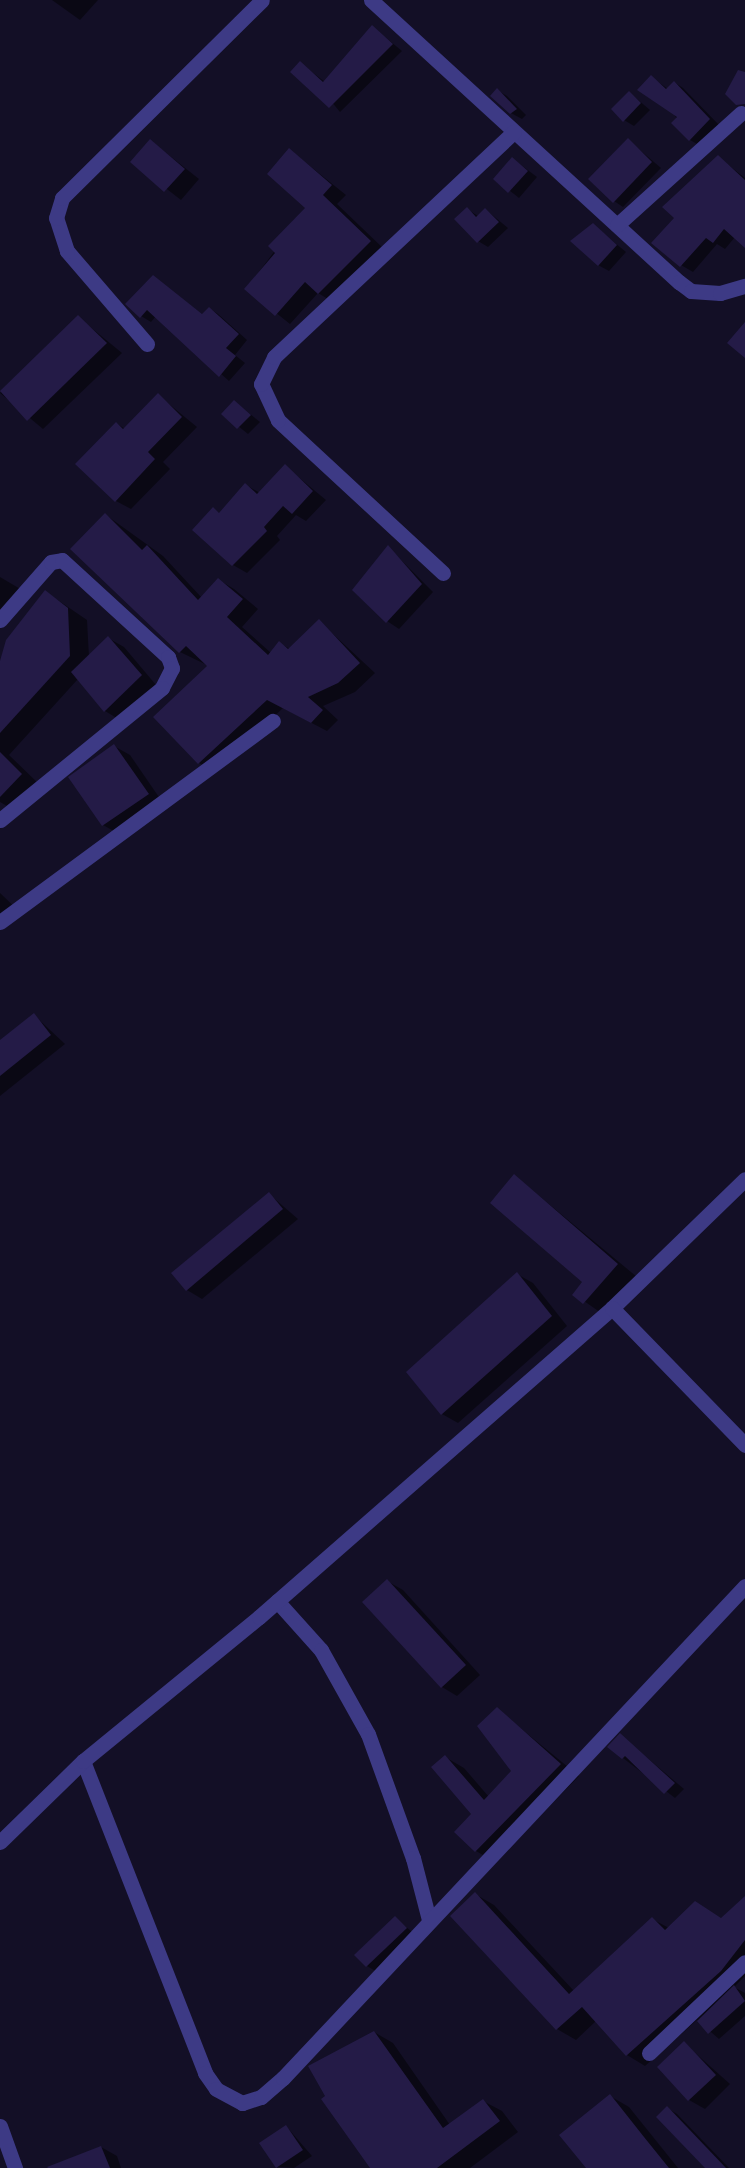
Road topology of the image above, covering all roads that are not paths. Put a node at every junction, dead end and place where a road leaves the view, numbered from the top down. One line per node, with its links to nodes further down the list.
1 (262, 0): 7 (street)
2 (371, 0): 4 (street)
3 (741, 113): 5 (street)
4 (514, 132): 5 (street); 8 (street)
5 (617, 225): 6 (street)
6 (745, 286)
7 (147, 344)
8 (443, 573)
9 (0, 620): 11 (street)
10 (273, 721): 12 (street)
11 (0, 820)
12 (0, 922)
13 (745, 1179): 14 (street)
14 (612, 1308): 15 (street); 17 (street)
15 (745, 1445)
16 (745, 1586): 20 (street)
17 (277, 1601): 18 (street); 20 (street)
18 (83, 1761): 19 (street); 20 (street)
19 (0, 1842)
20 (429, 1920)
21 (745, 1962): 22 (street)
22 (649, 2052)
23 (0, 2126): 24 (street)
24 (15, 2168)

